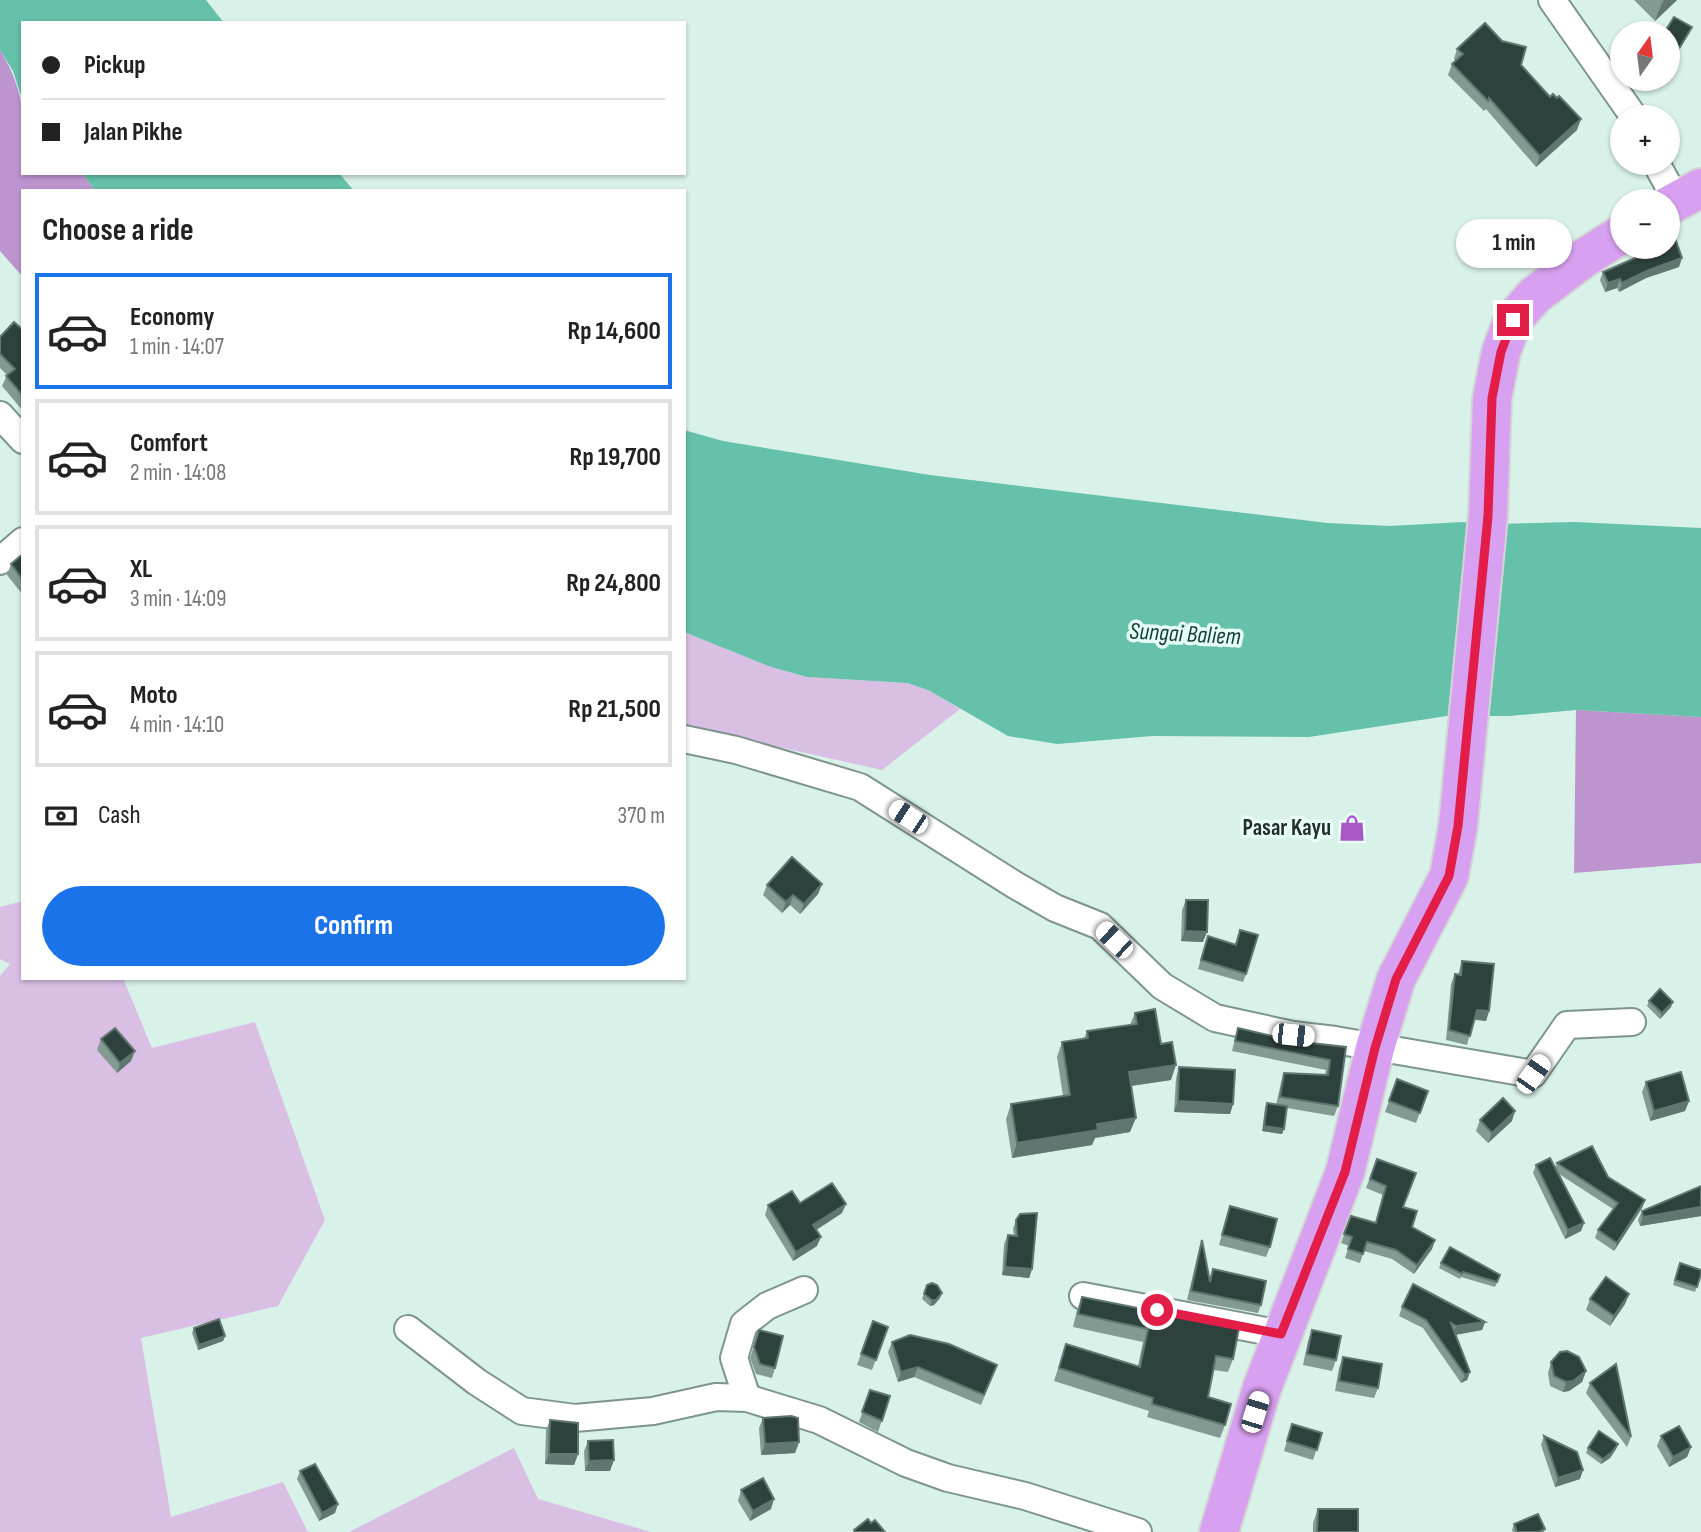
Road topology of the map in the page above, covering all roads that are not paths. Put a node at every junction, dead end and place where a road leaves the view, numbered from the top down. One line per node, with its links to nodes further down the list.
1 (1552, 0): 2 (street)
2 (1626, 105)
3 (1665, 175): 4 (street)
4 (1682, 198)
5 (1610, 242): 12 (highway)
6 (0, 415): 7 (street)
7 (21, 438)
8 (21, 543): 9 (street)
9 (0, 561)
10 (686, 739): 12 (street)
11 (1632, 1022): 12 (street)
12 (1375, 1048): 16 (highway)
13 (804, 1290): 17 (street)
14 (1083, 1296): 16 (street)
15 (408, 1329): 17 (street)
16 (1281, 1334): 19 (highway)
17 (747, 1398): 18 (street)
18 (1139, 1532)
19 (1219, 1532)

